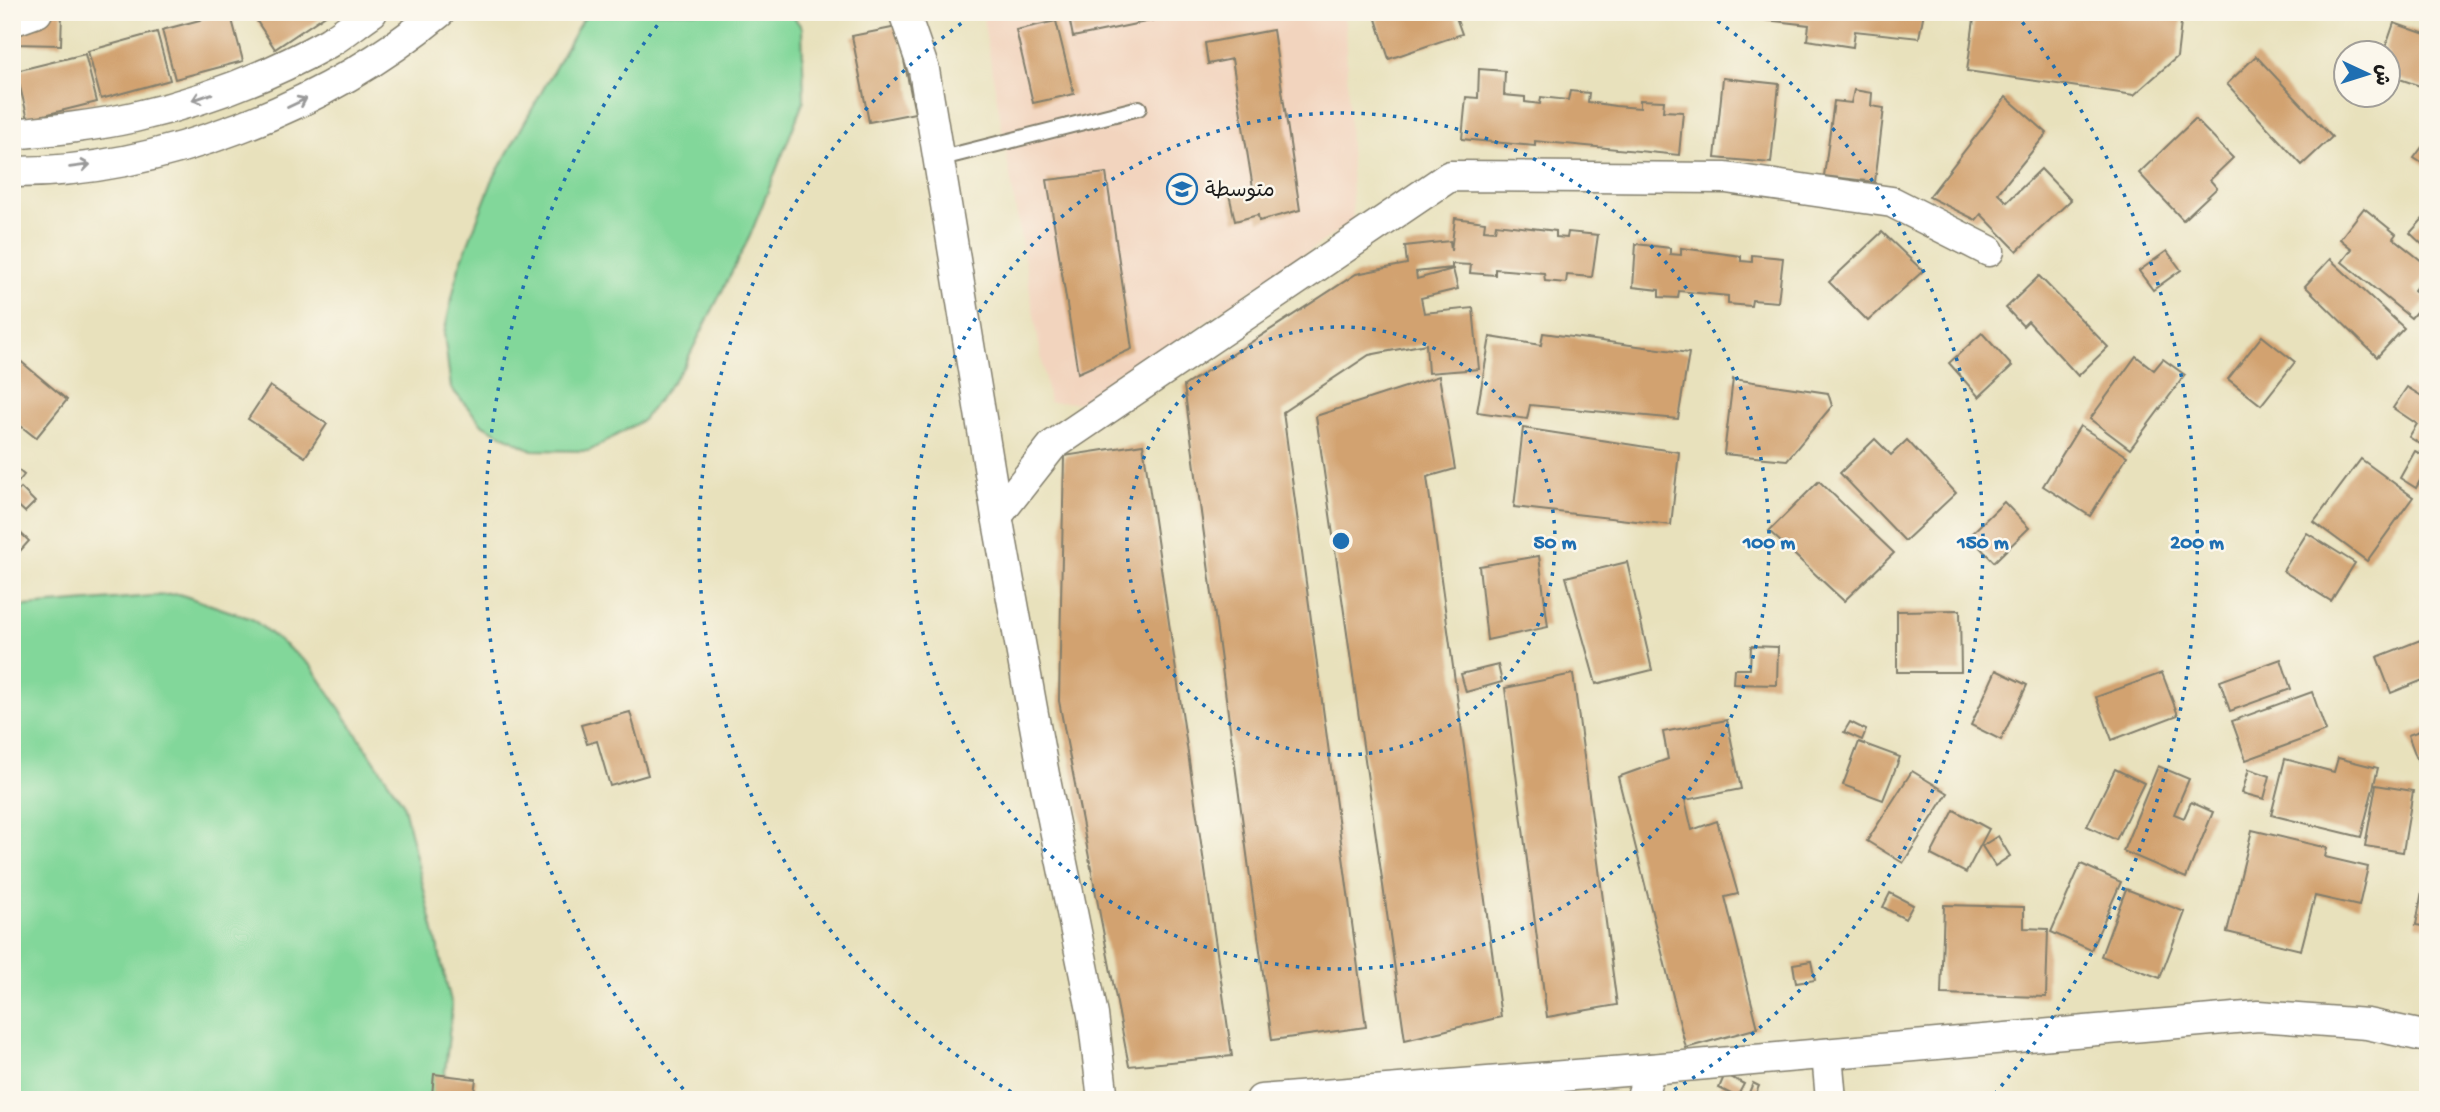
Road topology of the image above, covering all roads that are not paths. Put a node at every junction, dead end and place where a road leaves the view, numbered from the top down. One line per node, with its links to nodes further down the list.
1 (37, 12): 5 (street)
2 (372, 12): 7 (street, one-way to 7)
3 (440, 12): 9 (street, one-way to 3)
4 (904, 12): 8 (street)
5 (12, 21)
6 (1139, 107): 8 (lane)
7 (12, 134)
8 (937, 159): 11 (street)
9 (12, 172)
10 (1990, 251): 11 (street)
11 (997, 516): 15 (street)
12 (2428, 1037): 13 (street)
13 (1827, 1054): 14 (street); 18 (street)
14 (1650, 1069): 16 (street); 17 (street)
15 (1103, 1100)
16 (1261, 1100)
17 (1641, 1100)
18 (1831, 1100)

